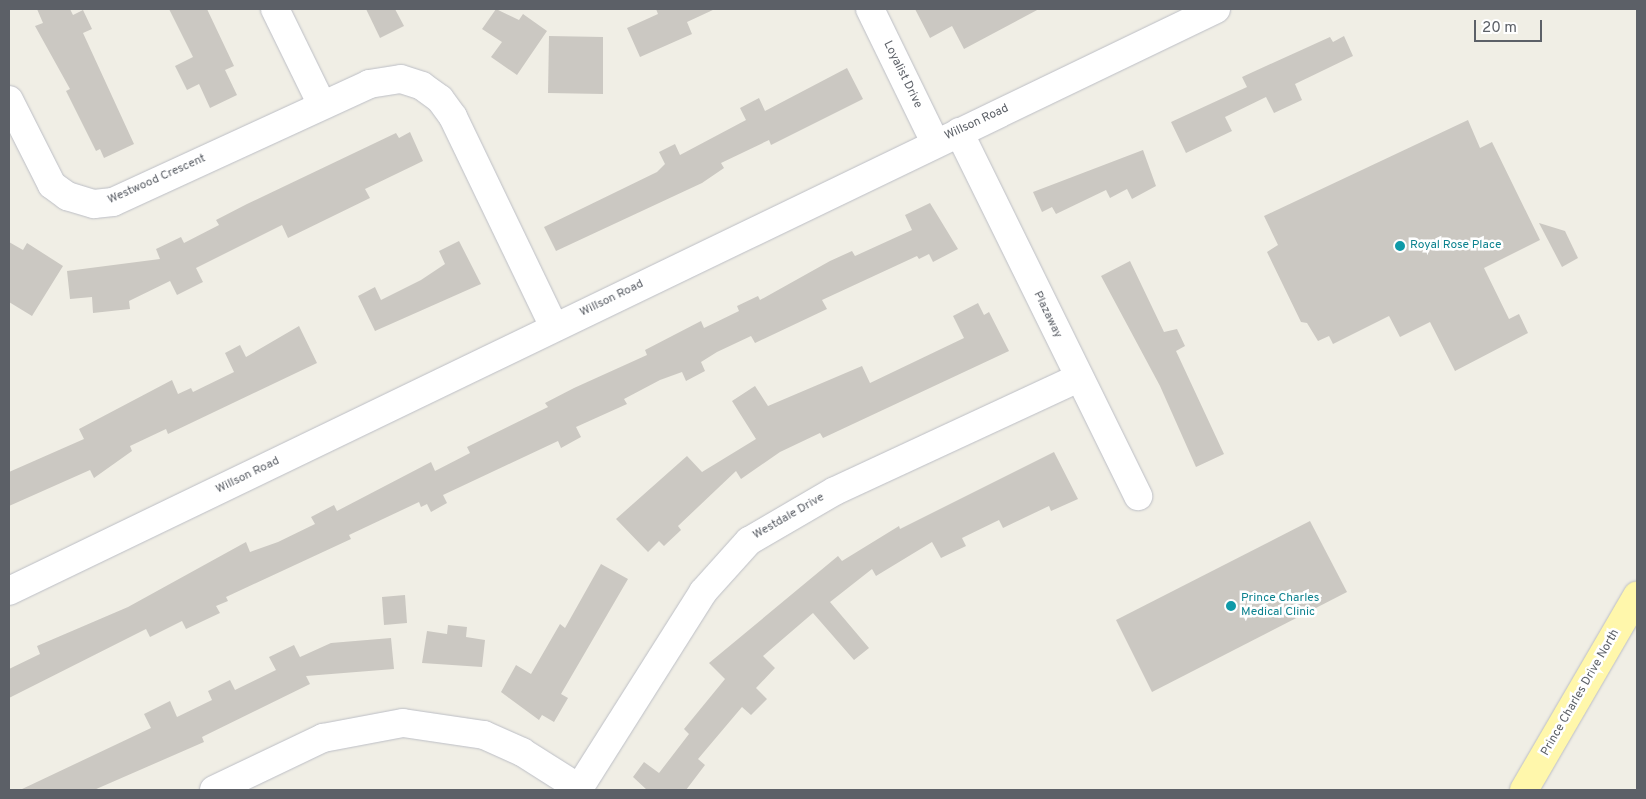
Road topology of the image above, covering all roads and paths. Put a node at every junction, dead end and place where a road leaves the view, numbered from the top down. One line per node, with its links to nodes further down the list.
1 (275, 9): 5 (street)
2 (870, 9): 6 (street, Loyalist Drive)
3 (1216, 9): 6 (street, Willson Road)
4 (9, 100): 5 (street, Westwood Crescent)
5 (321, 103): 7 (street, Westwood Crescent)
6 (947, 137): 7 (street, Willson Road); 8 (street, Plazaway)
7 (554, 328): 10 (street, Willson Road)
8 (1078, 378): 9 (street, Plazaway); 12 (street, Westdale Drive)
9 (1138, 496)
10 (9, 591)
11 (1637, 596): 14 (main road, Prince Charles Drive North)
12 (578, 789): 13 (street)
13 (214, 790)
14 (1524, 790)

